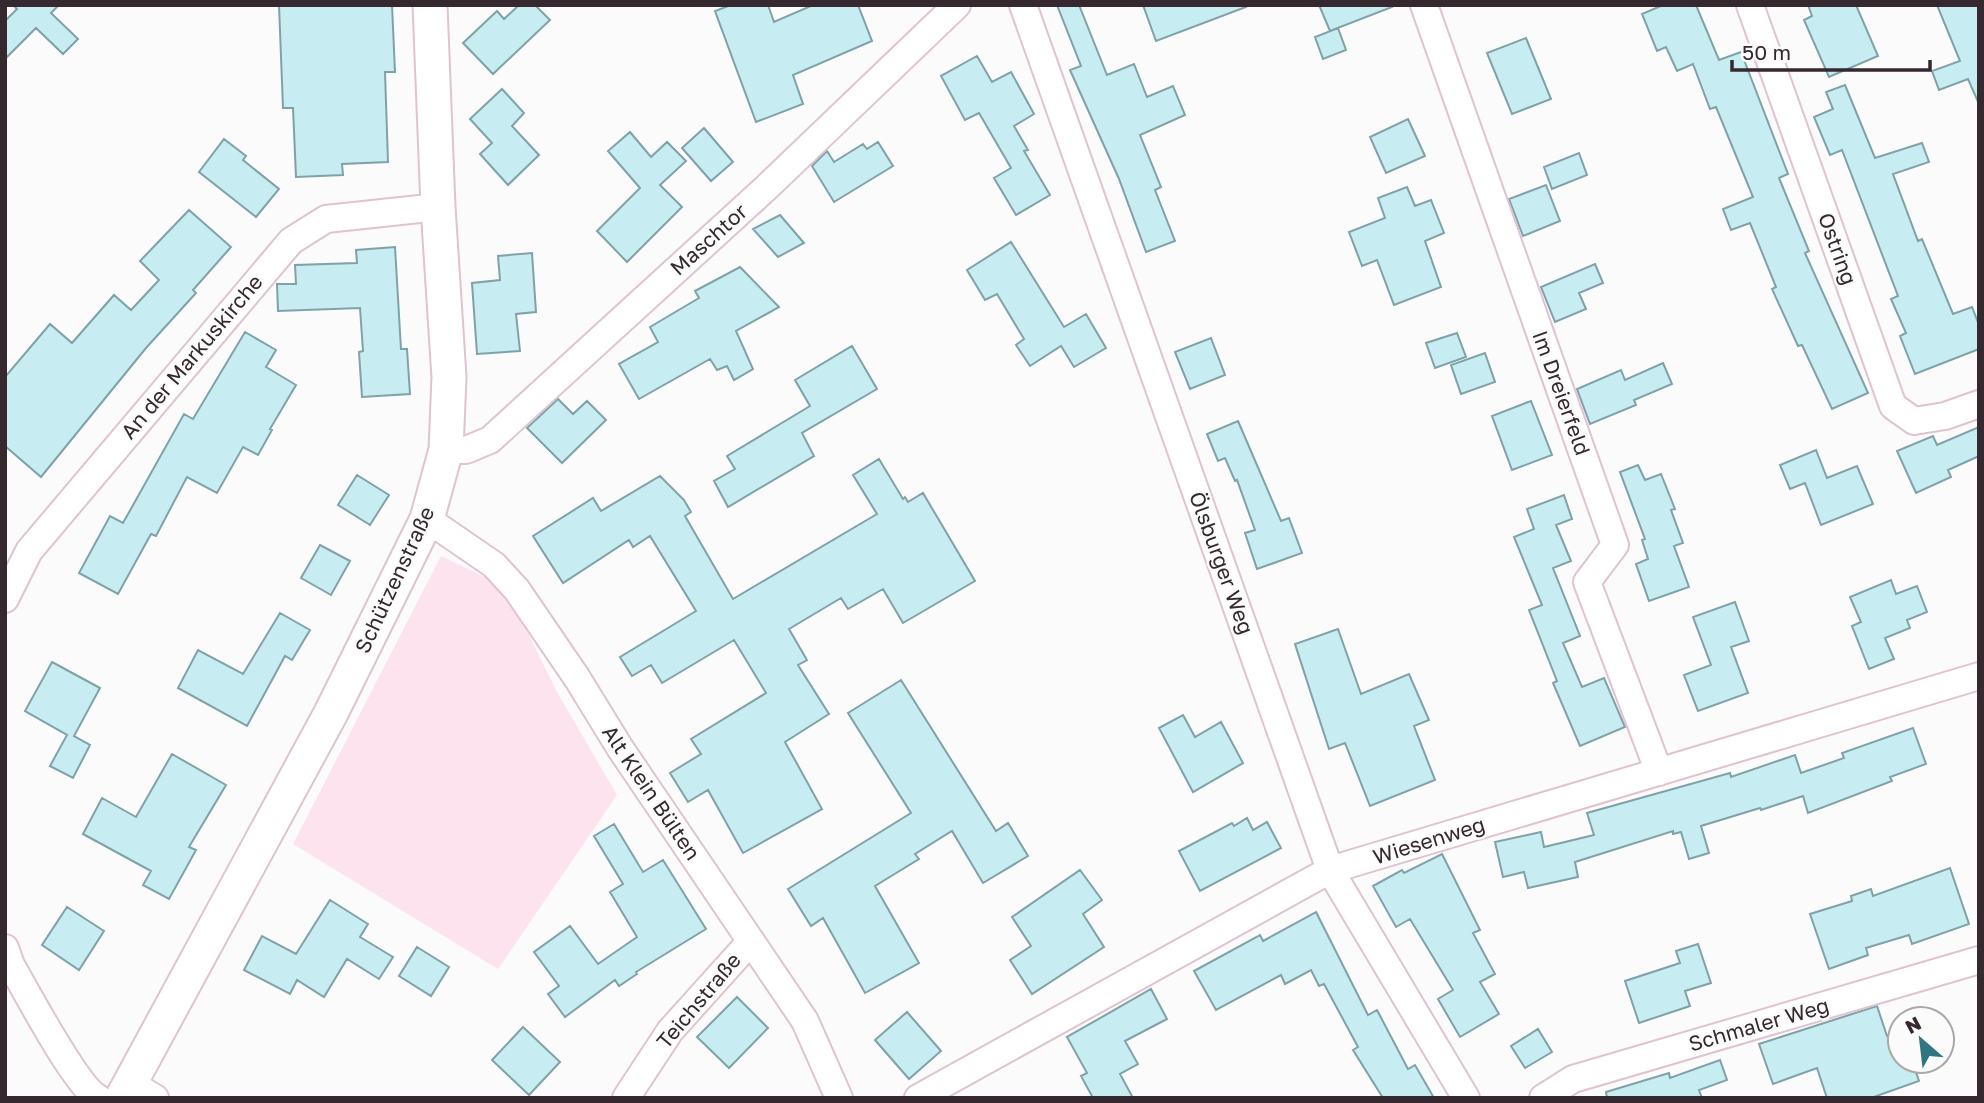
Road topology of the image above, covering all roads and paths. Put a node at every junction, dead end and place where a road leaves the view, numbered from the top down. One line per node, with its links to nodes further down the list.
1 (430, 5): 6 (street, Schützenstraße)
2 (957, 5): 8 (street, Maschtor)
3 (1023, 5): 13 (street, Ölsburger Weg)
4 (1424, 5): 12 (street, Im Dreierfeld)
5 (1750, 5): 7 (street, Ostring)
6 (438, 207): 8 (street, Schützenstraße); 10 (street, An der Markuskirche)
7 (1979, 404)
8 (446, 450): 9 (street, Schützenstraße)
9 (427, 519): 14 (street, Alt Klein Bülten); 17 (street, Schützenstraße)
10 (5, 599)
11 (1979, 676): 12 (street, Wiesenweg)
12 (1658, 772): 13 (street, Wiesenweg)
13 (1330, 870): 21 (street, Wiesenweg); 22 (street, Ölsburger Weg)
14 (751, 941): 19 (street, Teichstraße); 20 (street, Alt Klein Bülten)
15 (5, 948): 18 (street)
16 (1979, 960): 23 (street, Schmaler Weg)
17 (136, 1093)
18 (97, 1098)
19 (626, 1098)
20 (839, 1098)
21 (918, 1098)
22 (1466, 1098)
23 (1543, 1098)

